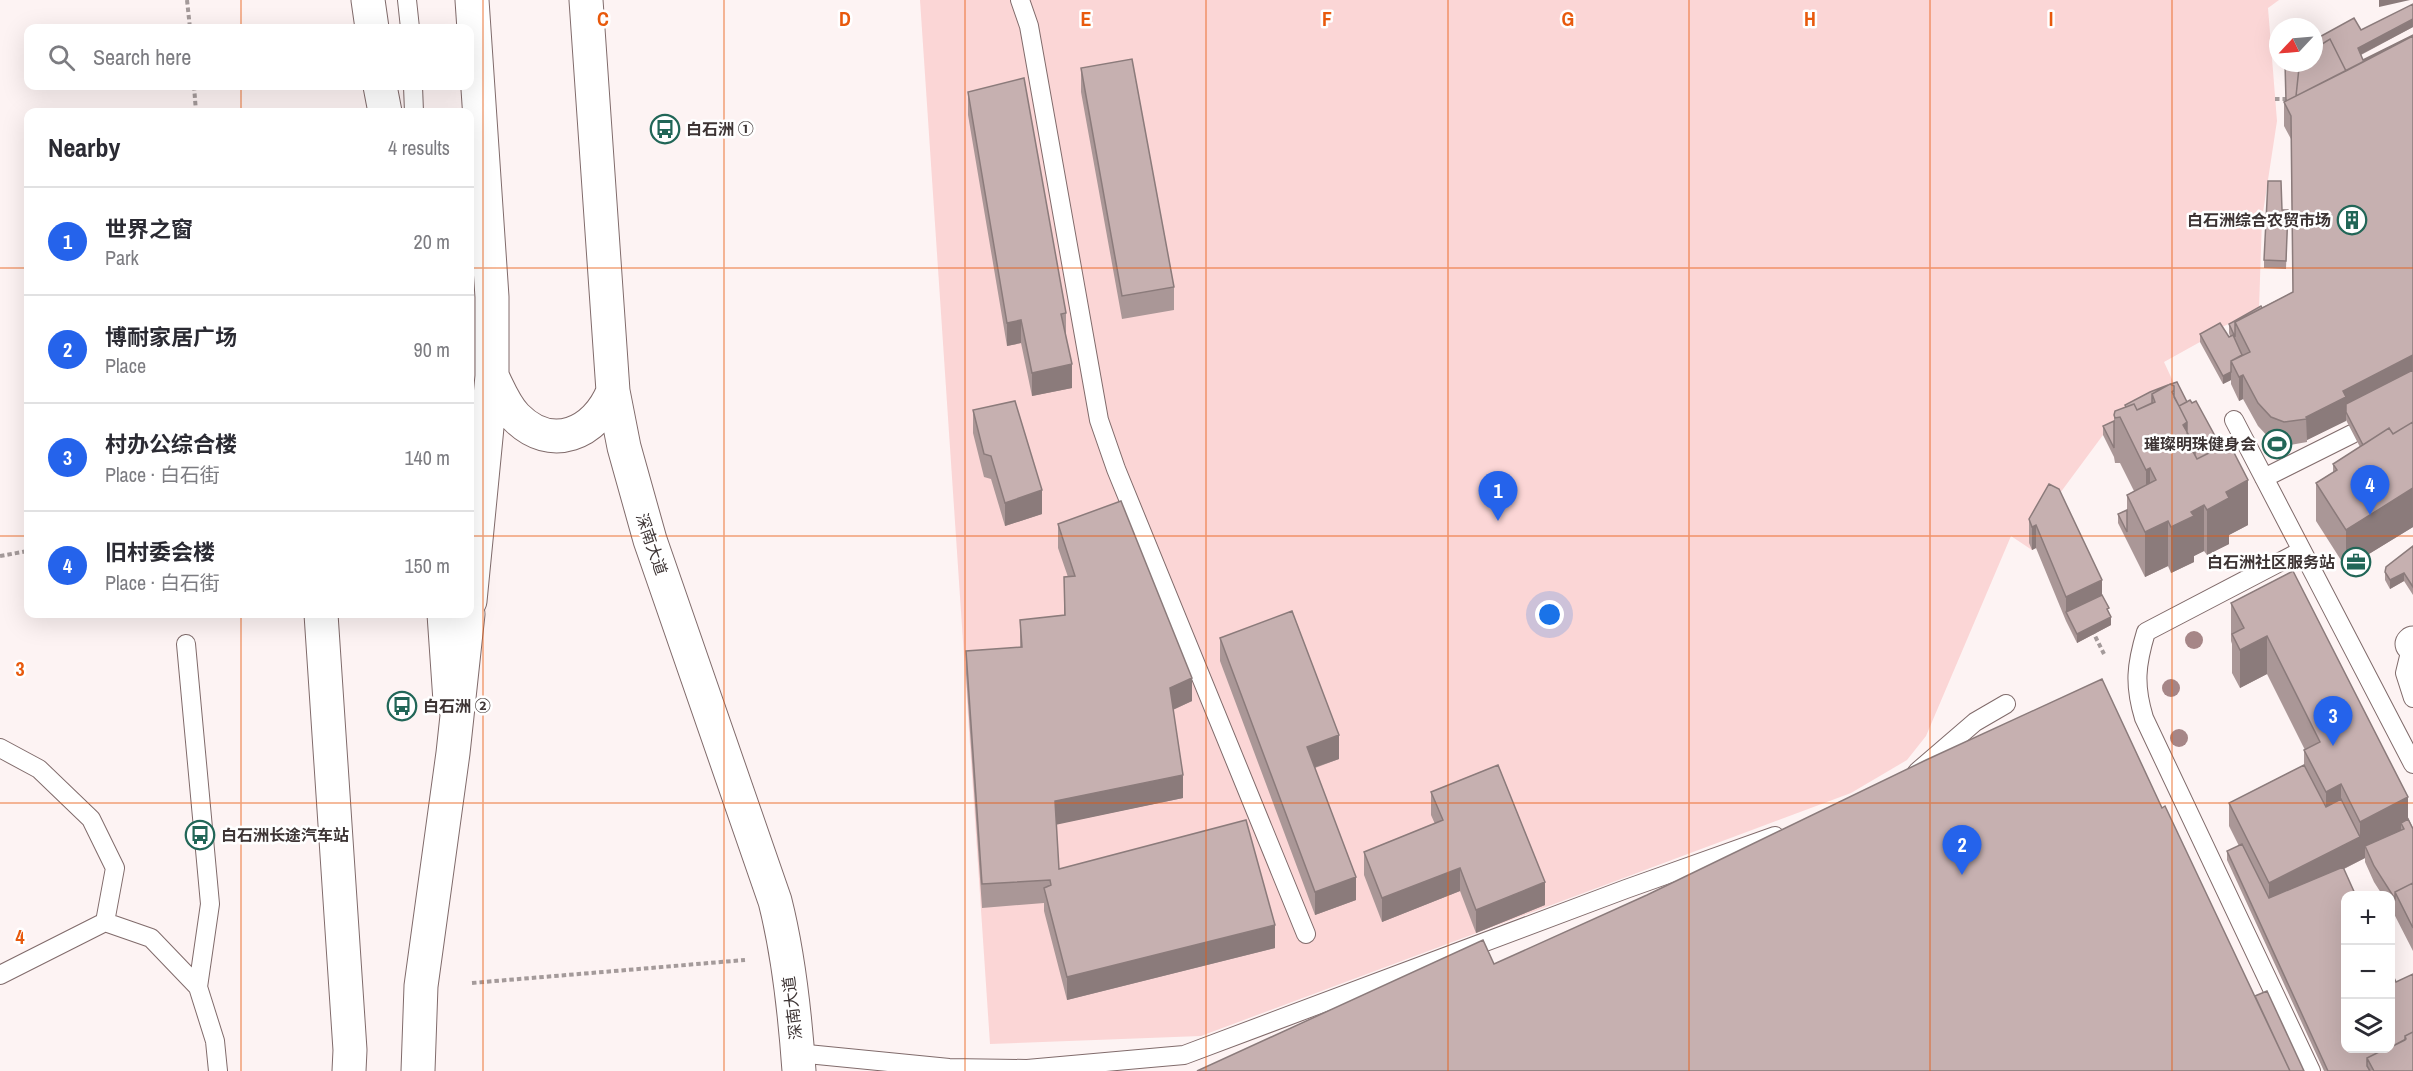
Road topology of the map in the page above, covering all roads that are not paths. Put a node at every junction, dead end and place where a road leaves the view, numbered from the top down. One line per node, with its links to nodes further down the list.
1 (368, 0): 6 (main road)
2 (407, 0): 7 (lane)
3 (472, 0): 8 (main road)
4 (586, 0): 15 (main road, 深南大道)
5 (1020, 0): 34 (lane)
6 (371, 24)
7 (410, 24)
8 (474, 24)
9 (474, 30): 14 (main road)
10 (381, 90): 12 (main road)
11 (413, 90): 13 (lane)
12 (383, 108)
13 (414, 108)
14 (492, 376): 15 (main road); 20 (main road)
15 (613, 391): 37 (main road, 深南大道)
16 (2234, 420): 18 (lane)
17 (2352, 434): 18 (lane)
18 (2264, 478): 19 (lane)
19 (2301, 551): 30 (lane); 41 (lane)
20 (474, 560)
21 (321, 618): 39 (main road)
22 (444, 618): 29 (main road)
23 (468, 618): 29 (main road)
24 (2412, 643): 26 (lane)
25 (186, 644): 36 (lane)
26 (2413, 698)
27 (2006, 704): 31 (lane)
28 (0, 748): 33 (lane)
29 (453, 753): 40 (main road)
30 (2413, 765)
31 (1897, 782)
32 (1794, 829): 37 (lane)
33 (105, 922): 35 (lane); 36 (lane)
34 (1306, 934)
35 (0, 975)
36 (198, 987): 38 (lane)
37 (798, 1062)
38 (218, 1071)
39 (349, 1071)
40 (418, 1071)
41 (2311, 1071)

